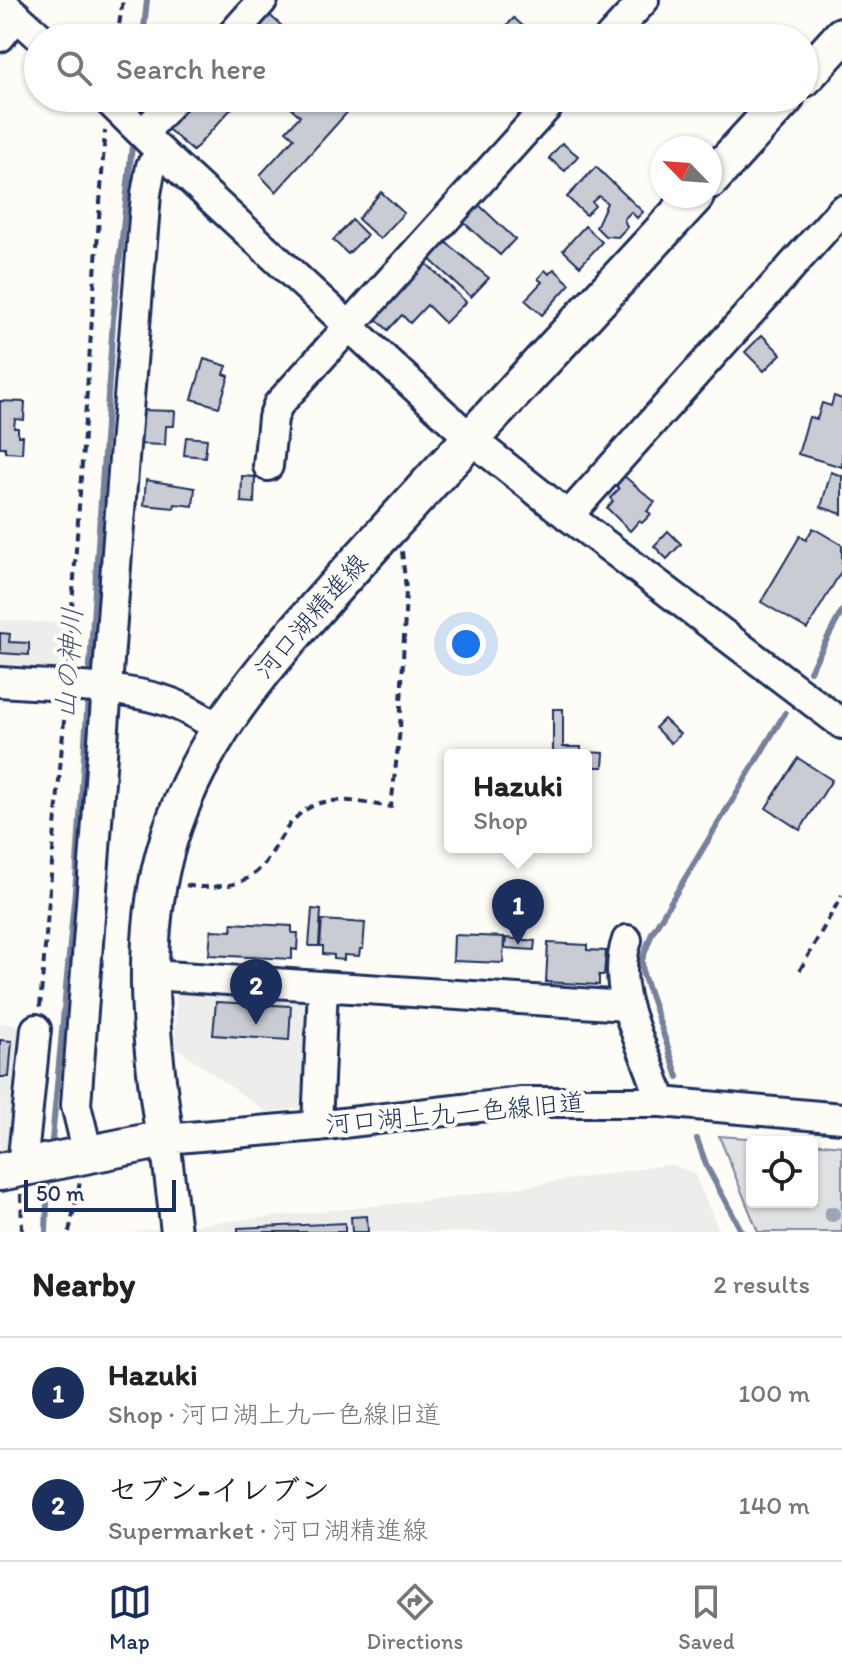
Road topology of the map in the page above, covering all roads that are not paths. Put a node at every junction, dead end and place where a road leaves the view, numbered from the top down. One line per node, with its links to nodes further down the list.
1 (263, 0): 4 (street)
2 (644, 0): 5 (street)
3 (6, 18): 6 (street)
4 (242, 24)
5 (622, 24)
6 (24, 28)
7 (842, 36): 8 (main road)
8 (818, 63)
9 (120, 112): 13 (street)
10 (168, 112): 13 (street)
11 (542, 112): 17 (street)
12 (772, 112): 14 (main road)
13 (152, 143): 17 (street); 22 (street)
14 (722, 167)
15 (684, 208): 18 (main road, 河口湖精進線)
16 (842, 210): 20 (street)
17 (347, 325): 18 (street); 19 (street)
18 (471, 439): 20 (street); 24 (main road, 河口湖精進線)
19 (268, 466)
20 (568, 516): 23 (street)
21 (0, 682): 22 (street)
22 (87, 689): 24 (street); 34 (street)
23 (842, 724)
24 (219, 728): 26 (main road, 河口湖精進線)
25 (627, 940): 28 (street)
26 (151, 975): 27 (street); 33 (main road, 河口湖精進線)
27 (323, 987): 28 (street); 32 (street)
28 (627, 1006): 30 (street)
29 (36, 1029): 35 (street)
30 (661, 1102): 31 (street, 河口湖上九一色線旧道); 32 (street, 河口湖上九一色線旧道)
31 (842, 1118)
32 (317, 1126): 33 (street, 河口湖上九一色線旧道)
33 (165, 1139): 34 (main road); 36 (street)
34 (81, 1161): 35 (main road)
35 (19, 1172)
36 (176, 1230)

